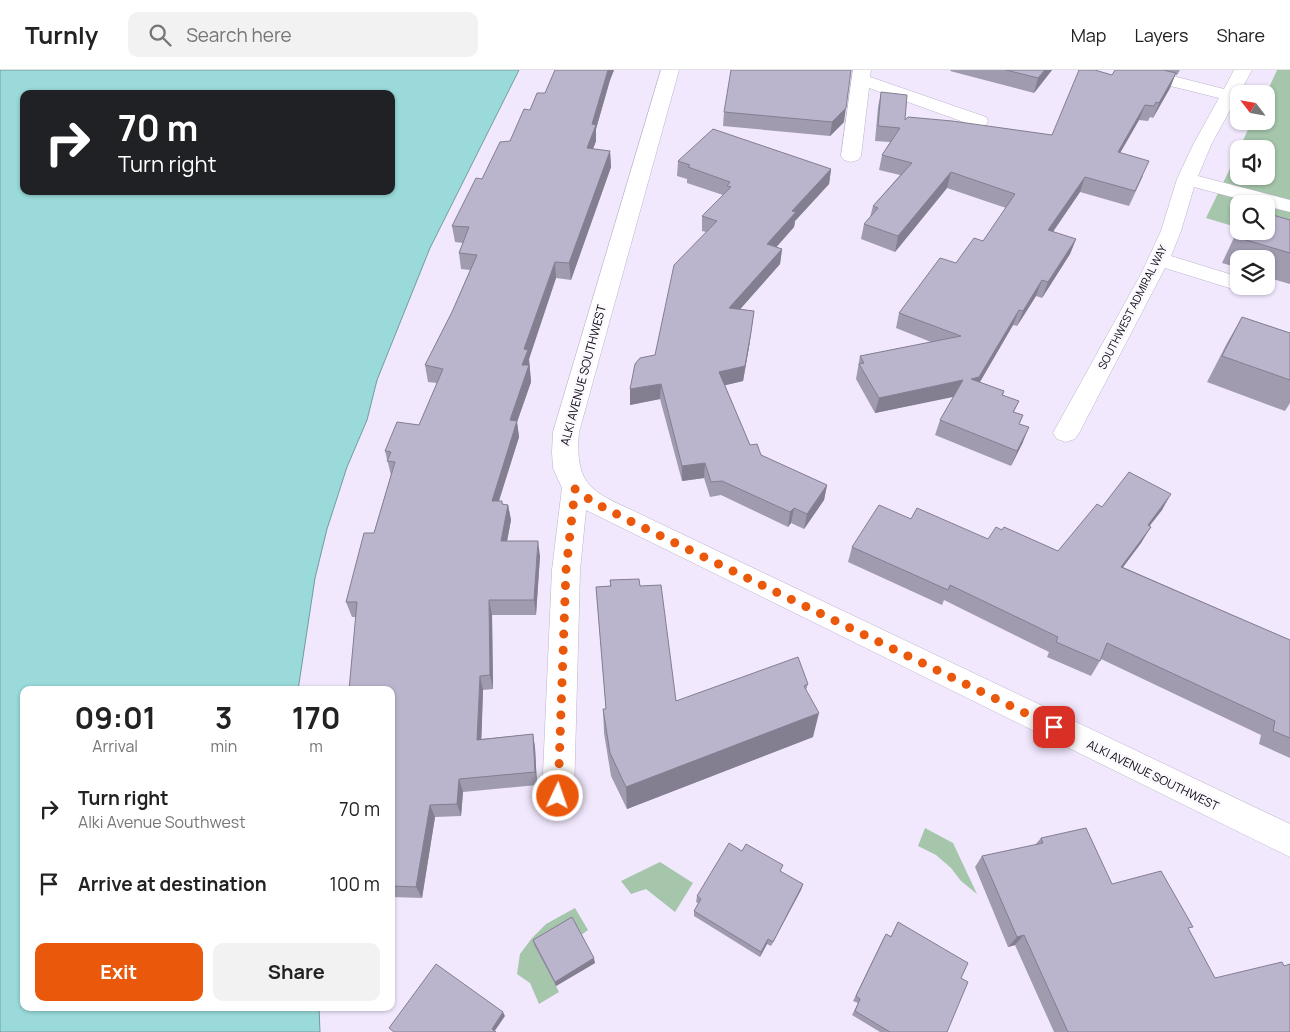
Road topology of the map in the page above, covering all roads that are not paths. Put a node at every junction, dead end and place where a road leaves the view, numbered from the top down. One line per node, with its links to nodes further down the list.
1 (670, 70): 13 (street, ALKI AVENUE SOUTHWEST)
2 (1128, 70): 5 (street)
3 (1243, 70): 5 (street, SOUTHWEST ADMIRAL WAY)
4 (862, 75): 6 (street); 7 (street)
5 (1228, 96): 8 (street, SOUTHWEST ADMIRAL WAY)
6 (979, 121)
7 (852, 156)
8 (1187, 179): 9 (street); 10 (street, SOUTHWEST ADMIRAL WAY)
9 (1290, 206)
10 (1158, 259): 11 (street); 12 (street, SOUTHWEST ADMIRAL WAY)
11 (1230, 282)
12 (1066, 433)
13 (575, 489): 14 (street); 15 (street, ALKI AVENUE SOUTHWEST)
14 (558, 796)
15 (1290, 840)

